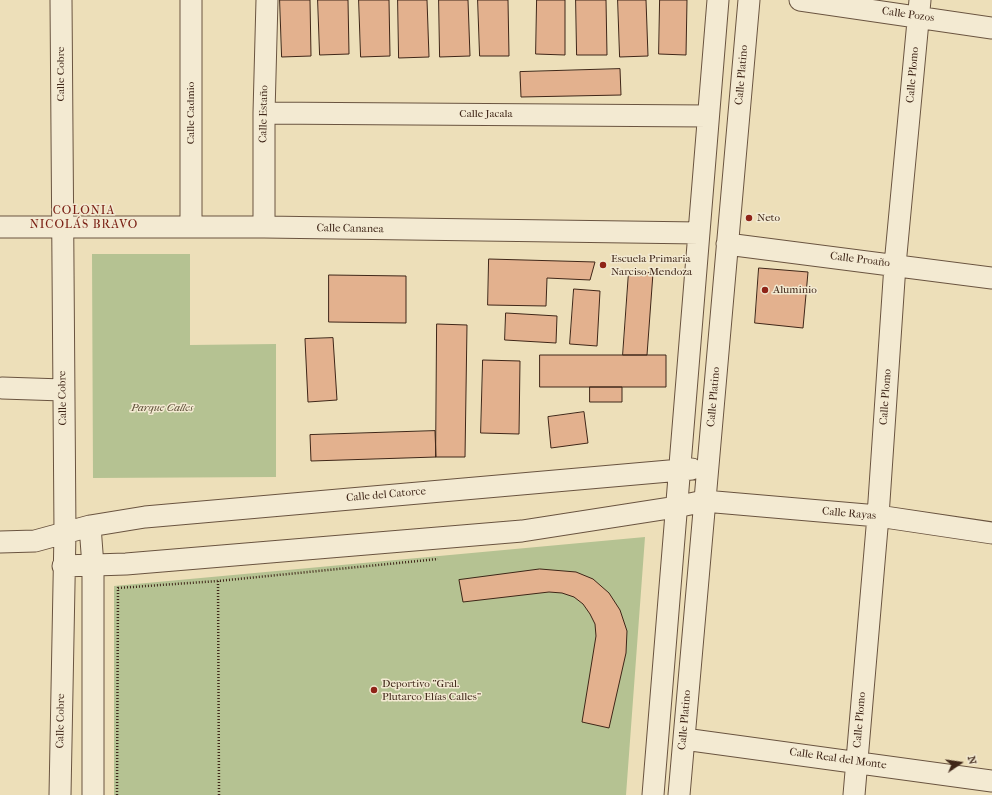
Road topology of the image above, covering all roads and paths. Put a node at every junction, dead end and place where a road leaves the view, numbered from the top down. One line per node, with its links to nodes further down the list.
1 (61, 0): 12 (street, Calle Cobre)
2 (191, 0): 13 (street, Calle Cadmio)
3 (267, 0): 9 (street, Calle Estaño)
4 (718, 0): 10 (street)
5 (749, 0): 16 (street, Calle Platino)
6 (800, 0): 7 (street, Calle Pozos)
7 (919, 8): 8 (street, Calle Pozos); 17 (street, Calle Plomo)
8 (992, 28)
9 (264, 113): 10 (street, Calle Jacala); 14 (street, Calle Estaño)
10 (708, 116): 15 (street)
11 (0, 227): 12 (street, Calle Cananea)
12 (62, 227): 13 (street, Calle Cananea); 20 (street, Calle Cobre)
13 (191, 227): 14 (street, Calle Cananea)
14 (264, 227): 15 (street, Calle Cananea)
15 (699, 233): 21 (street)
16 (727, 244): 17 (street, Calle Proaño); 22 (street, Calle Platino)
17 (895, 265): 18 (street, Calle Proaño); 25 (street, Calle Plomo)
18 (992, 278)
19 (2, 388): 20 (street)
20 (63, 390): 27 (street, Calle Cobre)
21 (680, 469): 22 (street, Calle del Catorce); 24 (street); 26 (street, Calle del Catorce)
22 (707, 469): 23 (street, Calle Platino)
23 (704, 501): 24 (street); 25 (street, Calle Rayas); 34 (street, Calle Platino)
24 (676, 507): 32 (street); 41 (street)
25 (878, 516): 28 (street, Calle Rayas); 35 (street, Calle Plomo)
26 (90, 526): 27 (street, Calle del Catorce); 32 (street)
27 (65, 532): 29 (street, Calle del Catorce); 31 (street, Calle Cobre)
28 (992, 533)
29 (0, 542)
30 (445, 558): 33 (path)
31 (63, 566): 32 (street); 37 (street, Calle Cobre)
32 (93, 566): 38 (street)
33 (218, 581): 39 (path); 40 (path)
34 (684, 739): 35 (street, Calle Real del Monte); 42 (street, Calle Platino)
35 (856, 762): 36 (street, Calle Real del Monte); 43 (street, Calle Plomo)
36 (992, 781)
37 (60, 795)
38 (93, 795)
39 (117, 795)
40 (219, 795)
41 (653, 795)
42 (679, 795)
43 (854, 795)

